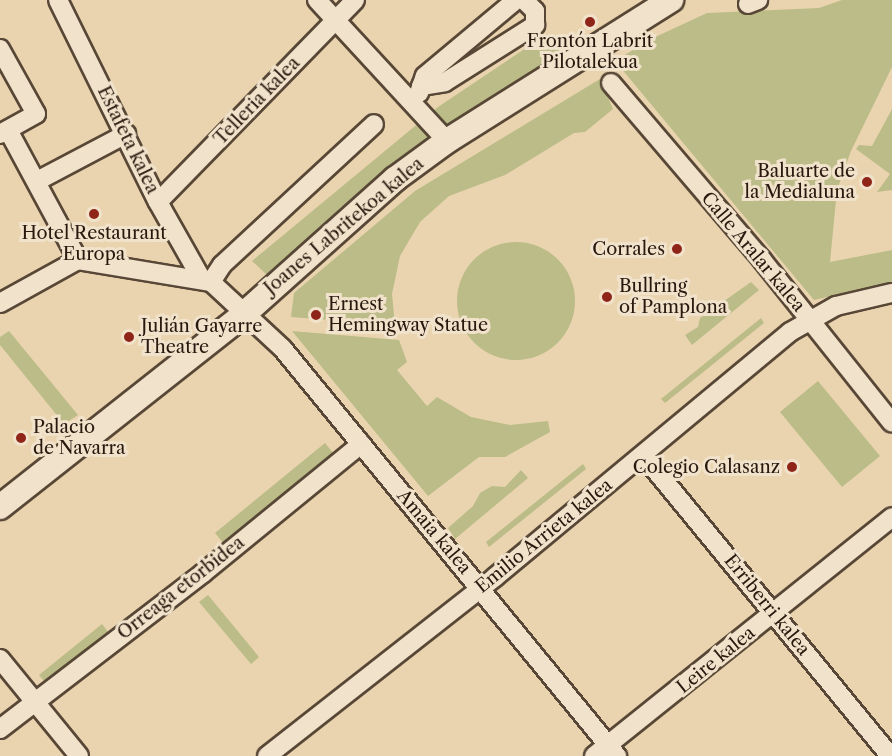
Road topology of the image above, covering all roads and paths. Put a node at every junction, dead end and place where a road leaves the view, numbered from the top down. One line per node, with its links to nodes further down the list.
1 (58, 0): 13 (street, Estafeta kalea)
2 (317, 0): 7 (street)
3 (355, 0): 7 (street, Telleria kalea)
4 (516, 0): 10 (street)
5 (524, 0): 10 (street)
6 (671, 0): 14 (main road, Joanes Labritekoa kalea)
7 (336, 20): 10 (street); 16 (street, Telleria kalea)
8 (0, 49): 12 (street)
9 (611, 82): 22 (street, Calle Aralar kalea)
10 (418, 94): 14 (street)
11 (374, 124): 18 (street)
12 (4, 132): 15 (street)
13 (126, 134): 15 (street); 16 (street, Estafeta kalea)
14 (447, 141): 21 (main road, Joanes Labritekoa kalea)
15 (38, 181): 17 (street)
16 (158, 202): 18 (street, Estafeta kalea)
17 (78, 260): 18 (street); 20 (street)
18 (206, 280): 21 (street, Estafeta kalea)
19 (892, 294): 22 (street, Emilio Arrieta kalea)
20 (0, 303)
21 (244, 314): 24 (street, Amaia kalea); 26 (main road, Joanes Labritekoa kalea)
22 (810, 321): 23 (street, Calle Aralar kalea); 25 (street, Emilio Arrieta kalea)
23 (892, 423)
24 (361, 444): 28 (street, Amaia kalea); 31 (street, Orreaga etorbidea)
25 (643, 455): 28 (street, Emilio Arrieta kalea); 29 (street, Erriberri kalea)
26 (0, 507)
27 (892, 517): 29 (street, Leire kalea)
28 (480, 588): 33 (street, Amaia kalea); 35 (street, Emilio Arrieta kalea)
29 (774, 614): 33 (street, Leire kalea); 36 (street, Erriberri kalea)
30 (0, 659): 31 (street)
31 (34, 702): 32 (street, Orreaga etorbidea); 34 (street)
32 (0, 729)
33 (607, 752)
34 (79, 756)
35 (267, 756)
36 (890, 756)

